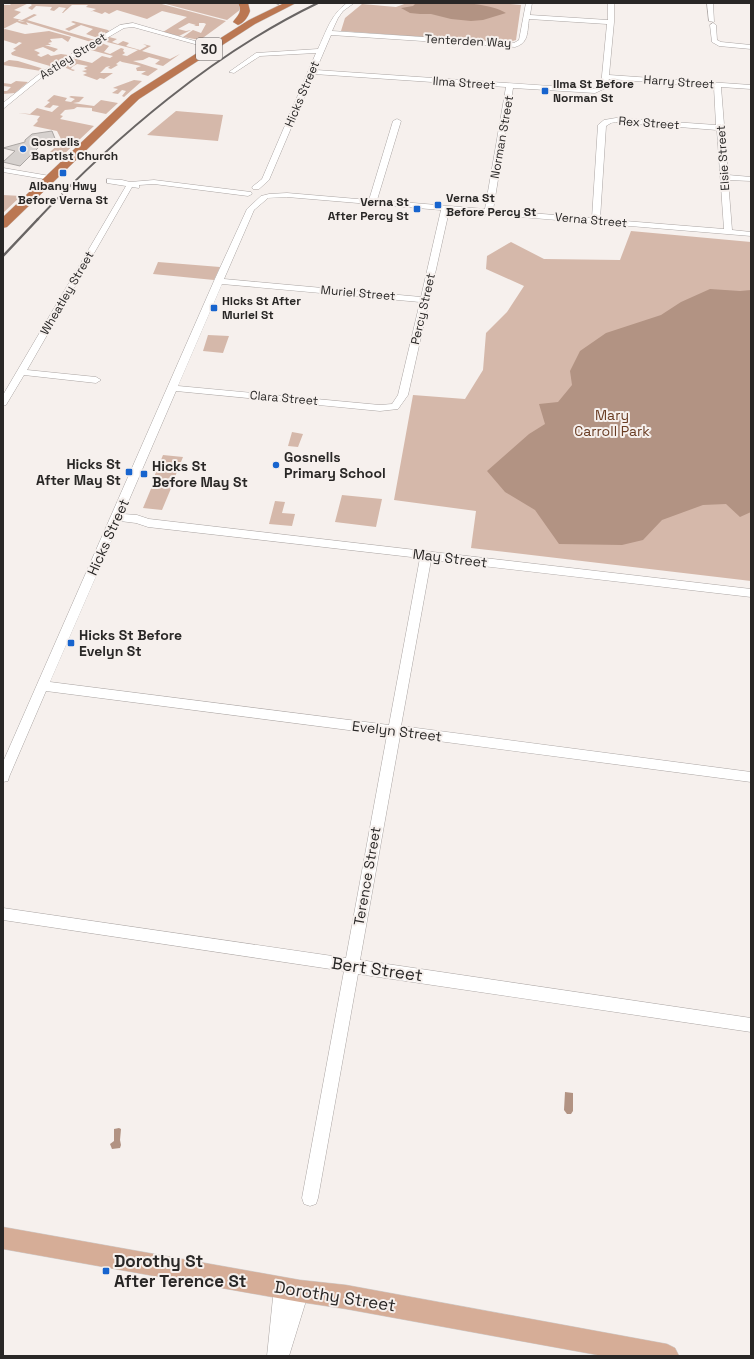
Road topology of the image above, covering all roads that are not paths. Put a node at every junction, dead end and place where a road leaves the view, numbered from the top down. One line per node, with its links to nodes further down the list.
1 (243, 3): 9 (highway)
2 (274, 3): 9 (highway, 30)
3 (351, 3): 11 (street, Hicks Street)
4 (528, 3): 8 (street, Tenterden Way)
5 (611, 3): 10 (street)
6 (710, 3): 13 (street)
7 (285, 4): 21 (highway, 30)
8 (526, 17): 10 (street); 11 (street, Tenterden Way)
9 (238, 22): 12 (highway, 30)
10 (611, 22): 17 (street)
11 (328, 33): 14 (street, Hicks Street)
12 (202, 44): 21 (highway, 30); 22 (street, Astley Street)
13 (751, 47)
14 (320, 51): 15 (street); 16 (street, Hicks Street)
15 (232, 72)
16 (311, 72): 19 (street, Ilma Street); 31 (street, Hicks Street)
17 (606, 77): 18 (street, Harry Street); 19 (street, Ilma Street)
18 (718, 84): 20 (street, Harry Street); 24 (street, Elsie Street)
19 (510, 86): 36 (street, Norman Street)
20 (751, 87)
21 (136, 97): 27 (highway, 30)
22 (3, 107)
23 (397, 121): 33 (street)
24 (721, 128): 26 (street, Elsie Street); 37 (street, Rex Street)
25 (3, 170): 27 (street)
26 (724, 177): 28 (street); 39 (street, Elsie Street)
27 (50, 178): 38 (highway, 30)
28 (751, 179)
29 (110, 181): 30 (street)
30 (134, 185): 32 (street); 43 (street, Wheatley Street)
31 (267, 190): 32 (street); 32 (street); 33 (street, Verna Street); 35 (street, Hicks Street)
32 (251, 192): 35 (street)
33 (372, 202): 34 (street, Verna Street)
34 (446, 208): 36 (street, Verna Street); 42 (street, Percy Street)
35 (252, 209): 41 (street, Hicks Street)
36 (488, 212): 37 (street, Verna Street)
37 (596, 221): 39 (street, Verna Street)
38 (3, 224)
39 (728, 232): 40 (street, Verna Street)
40 (751, 234)
41 (218, 281): 42 (street, Muriel Street); 45 (street, Hicks Street)
42 (425, 300): 47 (street, Percy Street)
43 (21, 372): 44 (street); 46 (street, Wheatley Street)
44 (96, 380)
45 (173, 388): 47 (street, Clara Street); 48 (street, Hicks Street)
46 (3, 403)
47 (394, 407)
48 (115, 521): 49 (street, May Street); 51 (street, Hicks Street)
49 (426, 555): 50 (street, May Street); 52 (street, Terence Street)
50 (751, 593)
51 (42, 686): 52 (street, Evelyn Street); 53 (street, Hicks Street)
52 (393, 730): 54 (street, Evelyn Street); 56 (street, Terence Street)
53 (3, 777)
54 (751, 777)
55 (3, 914): 56 (street, Bert Street)
56 (351, 966): 57 (street, Bert Street); 58 (street, Terence Street)
57 (751, 1025)
58 (310, 1198)
59 (3, 1238): 60 (main road, Dorothy Street)
60 (292, 1290): 61 (street); 62 (street); 63 (main road, Dorothy Street)
61 (276, 1356)
62 (280, 1356)
63 (667, 1356)

